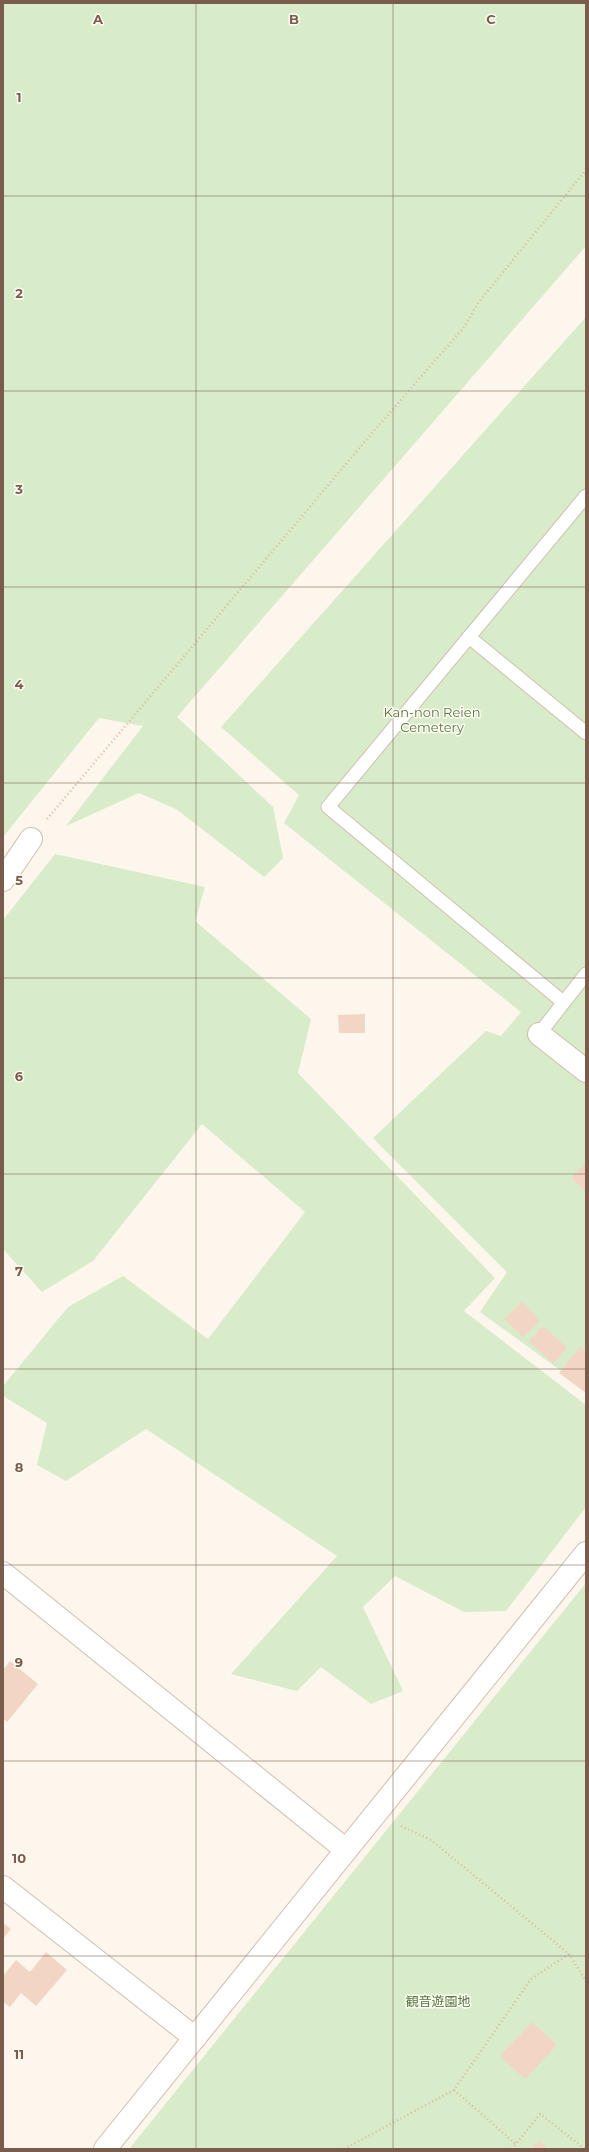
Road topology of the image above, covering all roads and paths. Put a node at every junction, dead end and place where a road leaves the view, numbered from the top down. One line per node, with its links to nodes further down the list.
1 (586, 170): 5 (path)
2 (586, 496): 3 (lane)
3 (469, 637): 4 (lane); 8 (lane)
4 (586, 733)
5 (31, 839): 6 (street)
6 (3, 880)
7 (586, 974): 8 (lane)
8 (563, 1002): 9 (lane)
9 (539, 1034): 10 (street)
10 (586, 1071)
11 (586, 1553): 13 (street)
12 (3, 1573): 14 (street)
13 (375, 1814): 14 (street); 16 (path)
14 (346, 1850): 18 (street)
15 (3, 1887): 18 (street)
16 (569, 1954): 17 (path); 19 (path)
17 (586, 1981)
18 (195, 2038): 21 (street)
19 (454, 2090): 20 (path); 22 (path)
20 (516, 2144): 23 (path); 24 (path)
21 (105, 2149)
22 (344, 2149)
23 (512, 2149)
24 (585, 2149)

